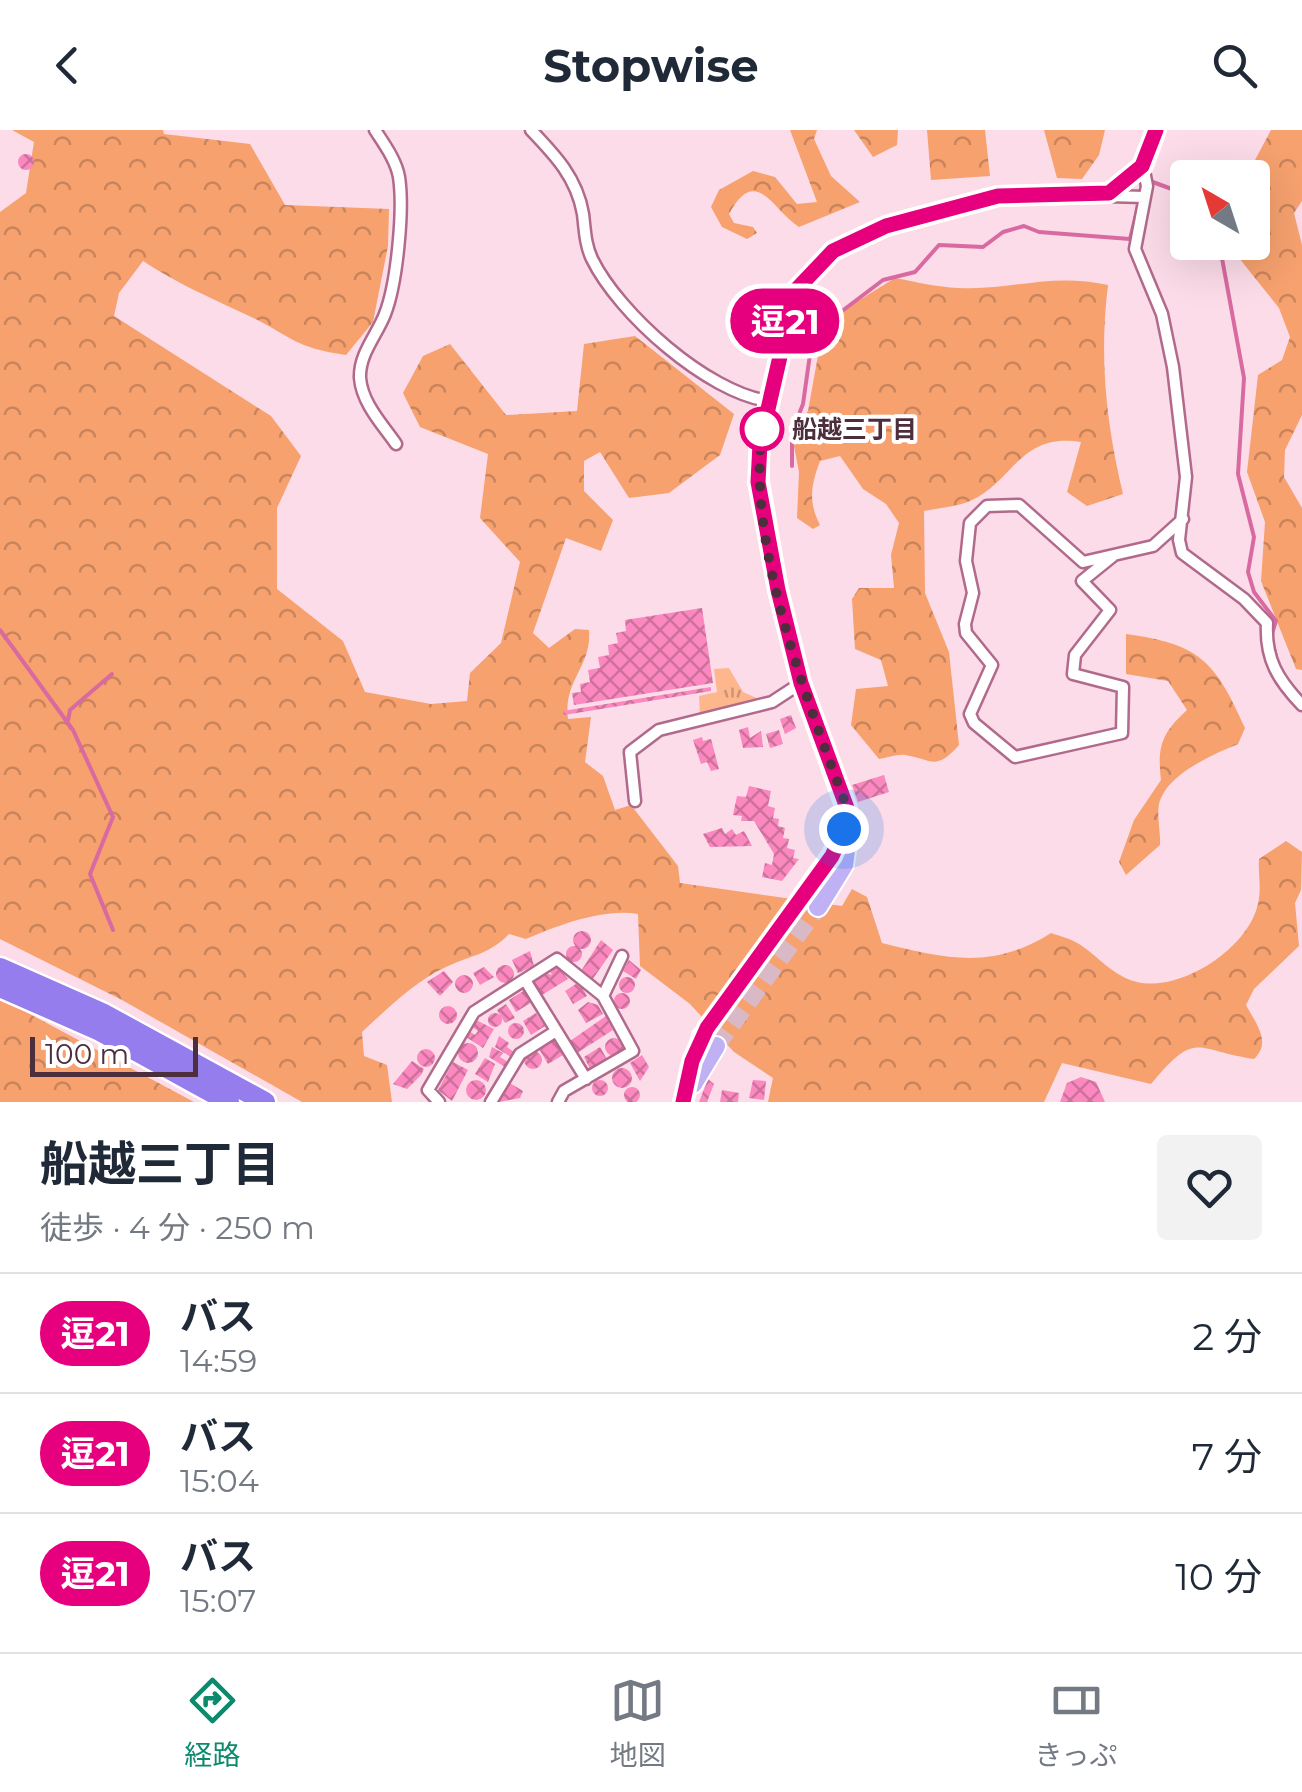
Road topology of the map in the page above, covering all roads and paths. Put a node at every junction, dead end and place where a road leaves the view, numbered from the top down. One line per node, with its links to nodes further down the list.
1 (374, 130): 8 (street)
2 (531, 130): 7 (street)
3 (1156, 130): 4 (main road)
4 (1142, 166): 5 (main road); 6 (street)
5 (1091, 195): 6 (street); 7 (main road)
6 (1145, 197): 9 (street)
7 (768, 401): 11 (main road)
8 (396, 444)
9 (1183, 519): 10 (street); 12 (street)
10 (1113, 556): 10 (street)
11 (801, 683): 13 (street); 14 (main road)
12 (1302, 706)
13 (635, 800)
14 (847, 808): 15 (main road); 16 (main road)
15 (803, 894)
16 (818, 907)
17 (622, 956): 21 (street)
18 (0, 968): 26 (highway)
19 (525, 980): 21 (street); 22 (street); 27 (street)
20 (0, 987): 25 (highway)
21 (603, 996): 24 (street)
22 (556, 1030): 24 (street); 28 (street)
23 (709, 1041): 30 (main road)
24 (586, 1080): 29 (street)
25 (230, 1102)
26 (264, 1102)
27 (439, 1102)
28 (491, 1102)
29 (558, 1102)
30 (684, 1102)

